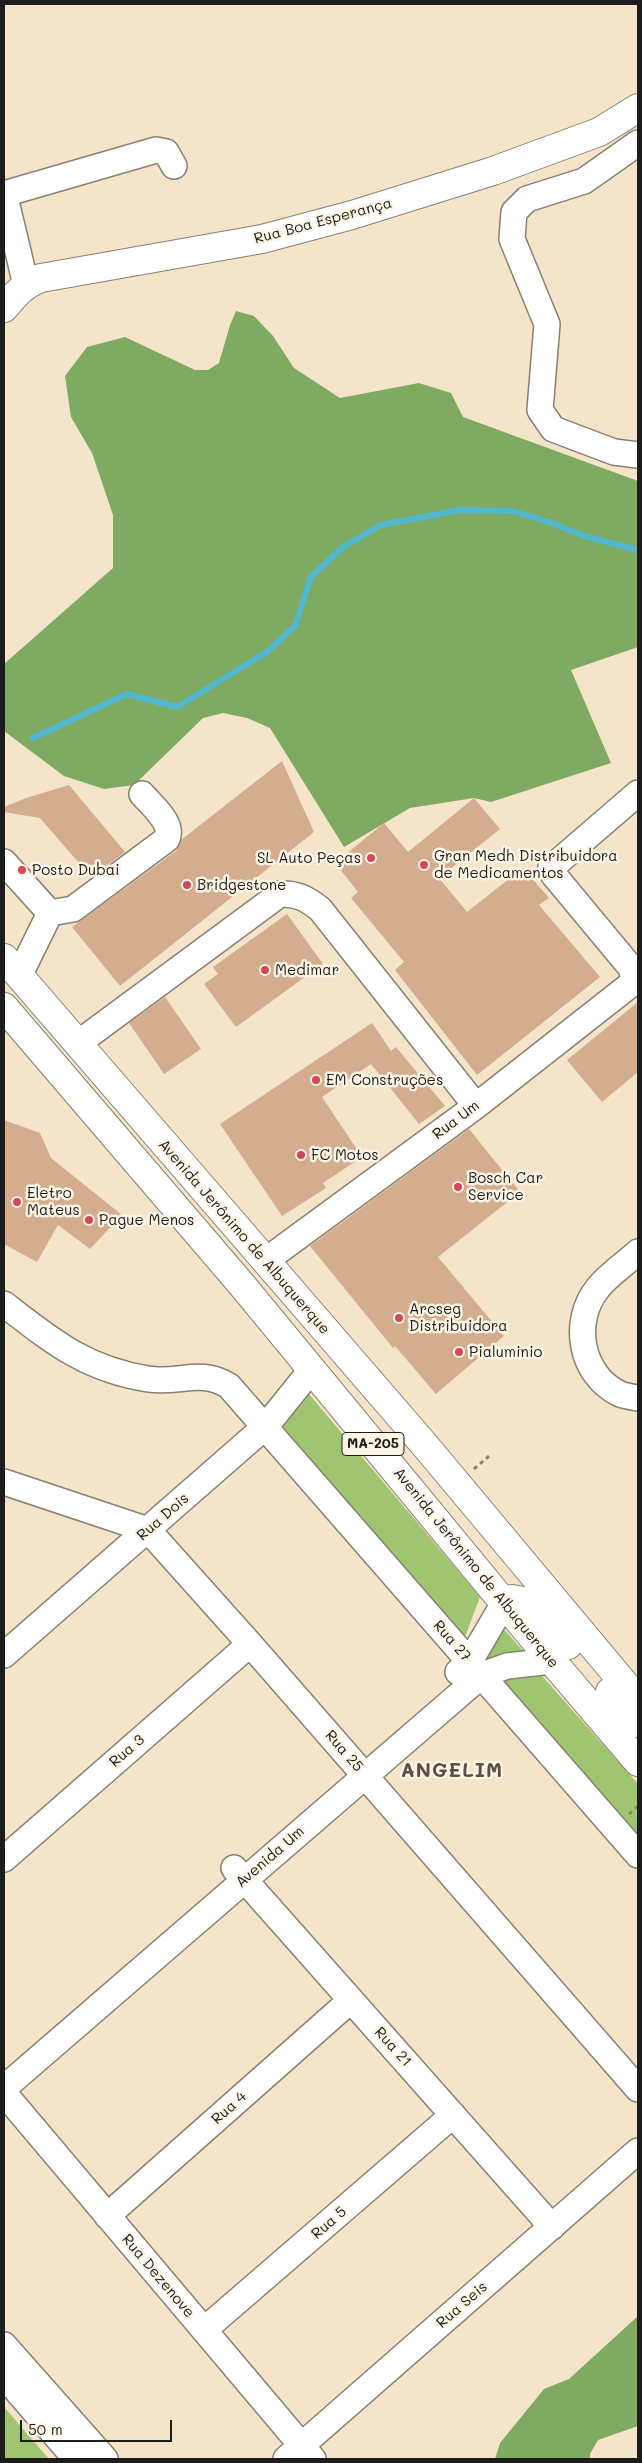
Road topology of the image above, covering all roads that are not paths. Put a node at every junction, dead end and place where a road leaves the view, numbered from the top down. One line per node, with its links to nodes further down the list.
1 (638, 108): 3 (main road, Rua Boa Esperança)
2 (638, 143): 3 (street)
3 (601, 152): 6 (main road, Rua Boa Esperança); 8 (street)
4 (174, 166): 5 (street)
5 (4, 193): 6 (street)
6 (26, 285): 7 (main road, Rua Boa Esperança)
7 (4, 308)
8 (638, 455)
9 (142, 794): 12 (street)
10 (638, 794): 16 (street, Rua Um)
11 (4, 862): 12 (street)
12 (50, 913): 13 (street)
13 (11, 967): 15 (main road, Avenida Jerônimo de Albuquerque / MA-205)
14 (4, 1007): 20 (main road, Avenida Jerônimo de Albuquerque / MA-205)
15 (77, 1044): 16 (street); 18 (main road, Avenida Jerônimo de Albuquerque / MA-205)
16 (476, 1106): 18 (street, Rua Um)
17 (638, 1252): 21 (street)
18 (265, 1261): 30 (main road, Avenida Jerônimo de Albuquerque / MA-205)
19 (4, 1304): 22 (street, Rua 27)
20 (312, 1369): 22 (street, Rua Dois); 25 (main road, Avenida Jerônimo de Albuquerque / MA-205)
21 (629, 1396)
22 (266, 1426): 24 (street, Rua Dois); 29 (street, Rua 27)
23 (4, 1482): 24 (street, Rua 25)
24 (148, 1530): 26 (street, Rua 25); 27 (street, Rua Dois)
25 (504, 1603): 28 (main road, Avenida Jerônimo de Albuquerque / MA-205); 29 (street, Avenida Um); 31 (main road)
26 (250, 1644): 33 (street, Rua 25); 35 (street, Rua 3)
27 (6, 1650)
28 (552, 1661): 29 (street, Avenida Um); 32 (main road, Avenida Jerônimo de Albuquerque / MA-205)
29 (476, 1668): 33 (street, Avenida Um); 34 (street, Rua 27)
30 (638, 1700)
31 (638, 1723)
32 (638, 1762)
33 (360, 1769): 36 (street, Avenida Um); 40 (street, Rua 25)
34 (638, 1855)
35 (4, 1859)
36 (239, 1874): 37 (street, Rua 21); 38 (street, Avenida Um); 39 (street, Avenida Um)
37 (351, 2000): 42 (street, Rua 21); 44 (street, Rua 4)
38 (4, 2069)
39 (4, 2088)
40 (638, 2089)
41 (4, 2093): 44 (street, Rua Dezenove)
42 (453, 2115): 45 (street, Rua 21); 46 (street, Rua 5)
43 (638, 2151): 45 (street, Rua Seis)
44 (107, 2216): 46 (street, Rua Dezenove)
45 (552, 2227): 49 (street, Rua Seis)
46 (204, 2330): 49 (street, Rua Dezenove)
47 (4, 2344): 51 (street)
48 (4, 2376): 50 (street)
49 (300, 2455)
50 (76, 2459)
51 (105, 2459)

